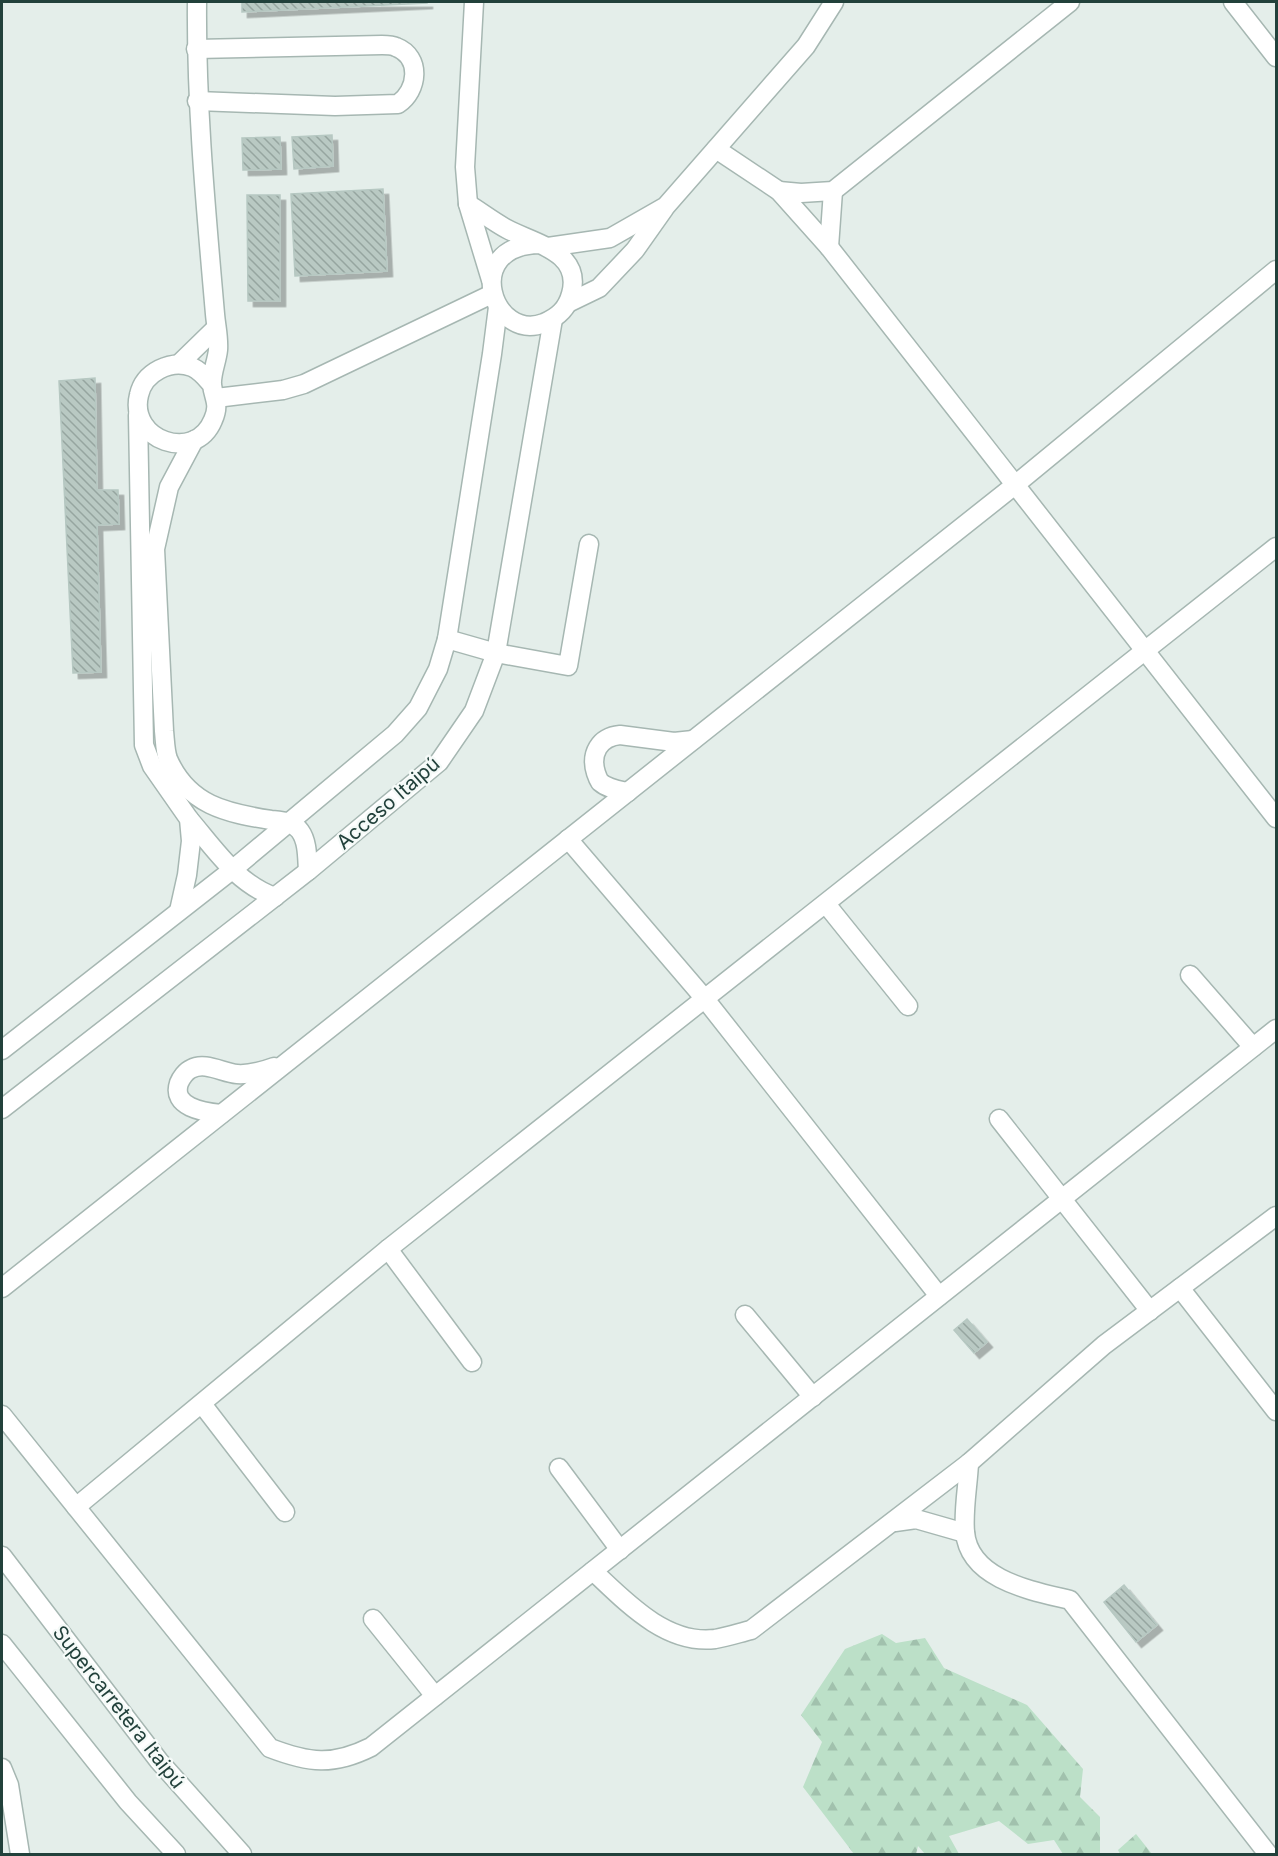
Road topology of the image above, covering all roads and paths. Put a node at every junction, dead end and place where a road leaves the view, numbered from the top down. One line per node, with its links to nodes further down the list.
1 (197, 2): 6 (street)
2 (474, 2): 12 (street)
3 (834, 2): 9 (street)
4 (1070, 2): 11 (street)
5 (1233, 2): 7 (street)
6 (196, 49): 8 (street); 8 (street)
7 (1276, 57)
8 (197, 101): 20 (street)
9 (716, 149): 10 (street); 13 (street)
10 (779, 191): 11 (street); 15 (street)
11 (833, 191): 15 (street)
12 (468, 204): 14 (street); 17 (street)
13 (666, 206): 14 (street); 18 (street)
14 (544, 245): 17 (street); 18 (street)
15 (829, 247): 25 (street)
16 (1276, 270): 25 (street)
17 (494, 294): 19 (street); 22 (street); 28 (street)
18 (568, 303): 19 (street)
19 (553, 319): 30 (street, Acceso Itaipú)
20 (216, 328): 21 (street); 22 (street)
21 (179, 364): 22 (street); 23 (street)
22 (214, 391): 24 (street)
23 (138, 408): 24 (street); 34 (street)
24 (194, 440): 35 (street)
25 (1015, 484): 29 (street); 31 (street)
26 (589, 544): 30 (street)
27 (1276, 547): 29 (street)
28 (447, 639): 30 (street); 35 (street)
29 (1146, 652): 33 (street); 40 (street)
30 (496, 653): 38 (street, Acceso Itaipú)
31 (693, 740): 32 (street); 32 (street)
32 (628, 792): 36 (street)
33 (1276, 818)
34 (189, 819): 37 (street); 41 (street)
35 (289, 822): 37 (street); 38 (street)
36 (568, 839): 43 (street); 48 (street)
37 (232, 870): 39 (street); 41 (street)
38 (308, 871): 39 (street, Acceso Itaipú)
39 (275, 897): 49 (street, Acceso Itaipú)
40 (826, 904): 43 (street); 44 (street)
41 (179, 911): 47 (street)
42 (1190, 975): 46 (street)
43 (705, 999): 54 (street); 57 (street)
44 (908, 1006)
45 (1276, 1029): 46 (street)
46 (1253, 1047): 52 (street)
47 (2, 1050)
48 (282, 1065): 50 (street); 50 (street)
49 (2, 1109)
50 (221, 1114): 55 (street)
51 (999, 1119): 52 (street)
52 (1063, 1198): 57 (street); 58 (street)
53 (1276, 1216): 56 (street)
54 (388, 1249): 60 (street); 62 (street)
55 (2, 1288)
56 (1180, 1288): 58 (street); 63 (street)
57 (939, 1296): 61 (street)
58 (1150, 1311): 65 (street)
59 (744, 1315): 61 (street)
60 (472, 1362)
61 (813, 1397): 71 (street)
62 (202, 1404): 67 (street); 68 (street)
63 (1276, 1411)
64 (2, 1414): 67 (street)
65 (969, 1463): 69 (street); 70 (street)
66 (559, 1468): 71 (street)
67 (76, 1507): 76 (street)
68 (285, 1512)
69 (891, 1523): 70 (street); 73 (street)
70 (965, 1533): 81 (street)
71 (620, 1550): 73 (street)
72 (2, 1556): 80 (street, Supercarretera Itaipú)
73 (593, 1571): 76 (street)
74 (373, 1619): 76 (street)
75 (2, 1644): 79 (street)
76 (435, 1696)
77 (2, 1768): 78 (street)
78 (20, 1854)
79 (176, 1854)
80 (242, 1854)
81 (1269, 1854)

